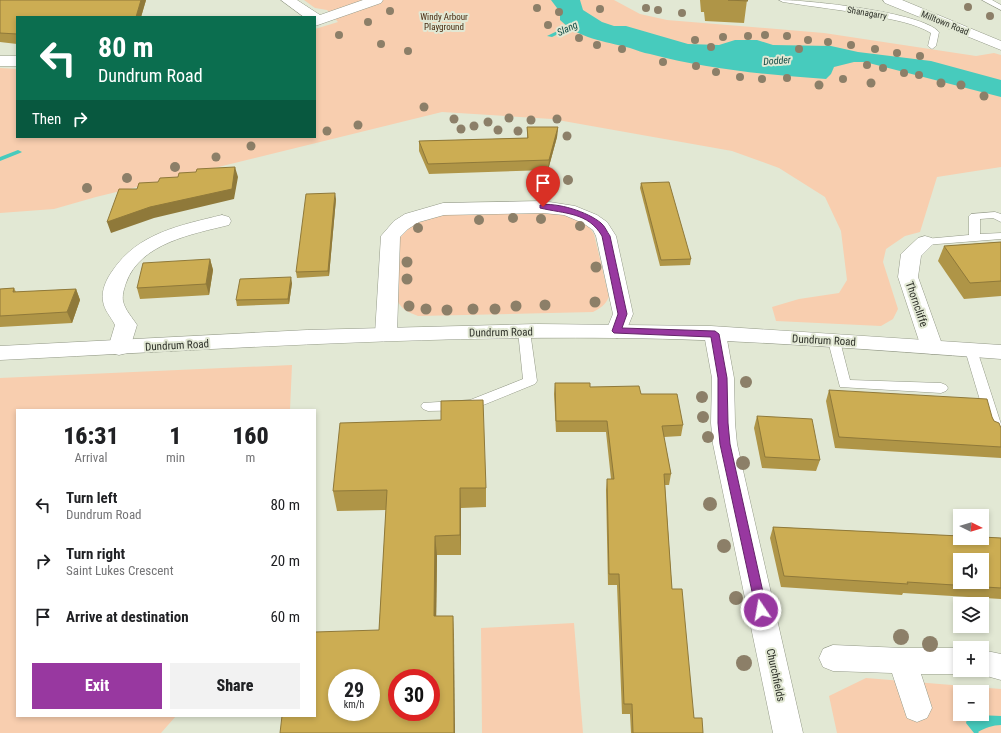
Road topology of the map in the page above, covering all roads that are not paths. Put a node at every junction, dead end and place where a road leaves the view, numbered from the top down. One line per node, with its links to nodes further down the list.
1 (288, 0): 8 (street)
2 (376, 0): 9 (street)
3 (783, 0): 11 (lane, Shanagarry)
4 (890, 0): 12 (street, Milltown Road)
5 (910, 0): 10 (street, Milltown Road)
6 (986, 0): 7 (lane)
7 (1001, 8)
8 (312, 16)
9 (316, 19)
10 (1001, 38)
11 (932, 46)
12 (1001, 46)
13 (0, 61): 14 (street)
14 (16, 61)
15 (1001, 219): 18 (lane)
16 (222, 221): 26 (street)
17 (1001, 236): 18 (lane)
18 (974, 238): 19 (lane)
19 (925, 242): 25 (street, Thorncliffe)
20 (524, 331): 21 (street, Dundrum Road); 22 (street, Dundrum Road); 31 (lane)
21 (617, 331): 22 (street); 23 (street, Dundrum Road)
22 (386, 334): 26 (street, Dundrum Road)
23 (715, 334): 24 (street, Dundrum Road); 39 (street, Churchfields)
24 (834, 341): 25 (street, Dundrum Road); 30 (lane)
25 (932, 347): 27 (street, Dundrum Road)
26 (119, 348): 29 (street, Dundrum Road)
27 (971, 350): 28 (street, Dundrum Road); 32 (lane)
28 (1001, 352)
29 (0, 353)
30 (941, 388)
31 (428, 406)
32 (1001, 430)
33 (833, 658): 34 (street)
34 (902, 661): 35 (street); 38 (street)
35 (953, 661)
36 (989, 664): 37 (street)
37 (1001, 667)
38 (917, 708)
39 (788, 733)

